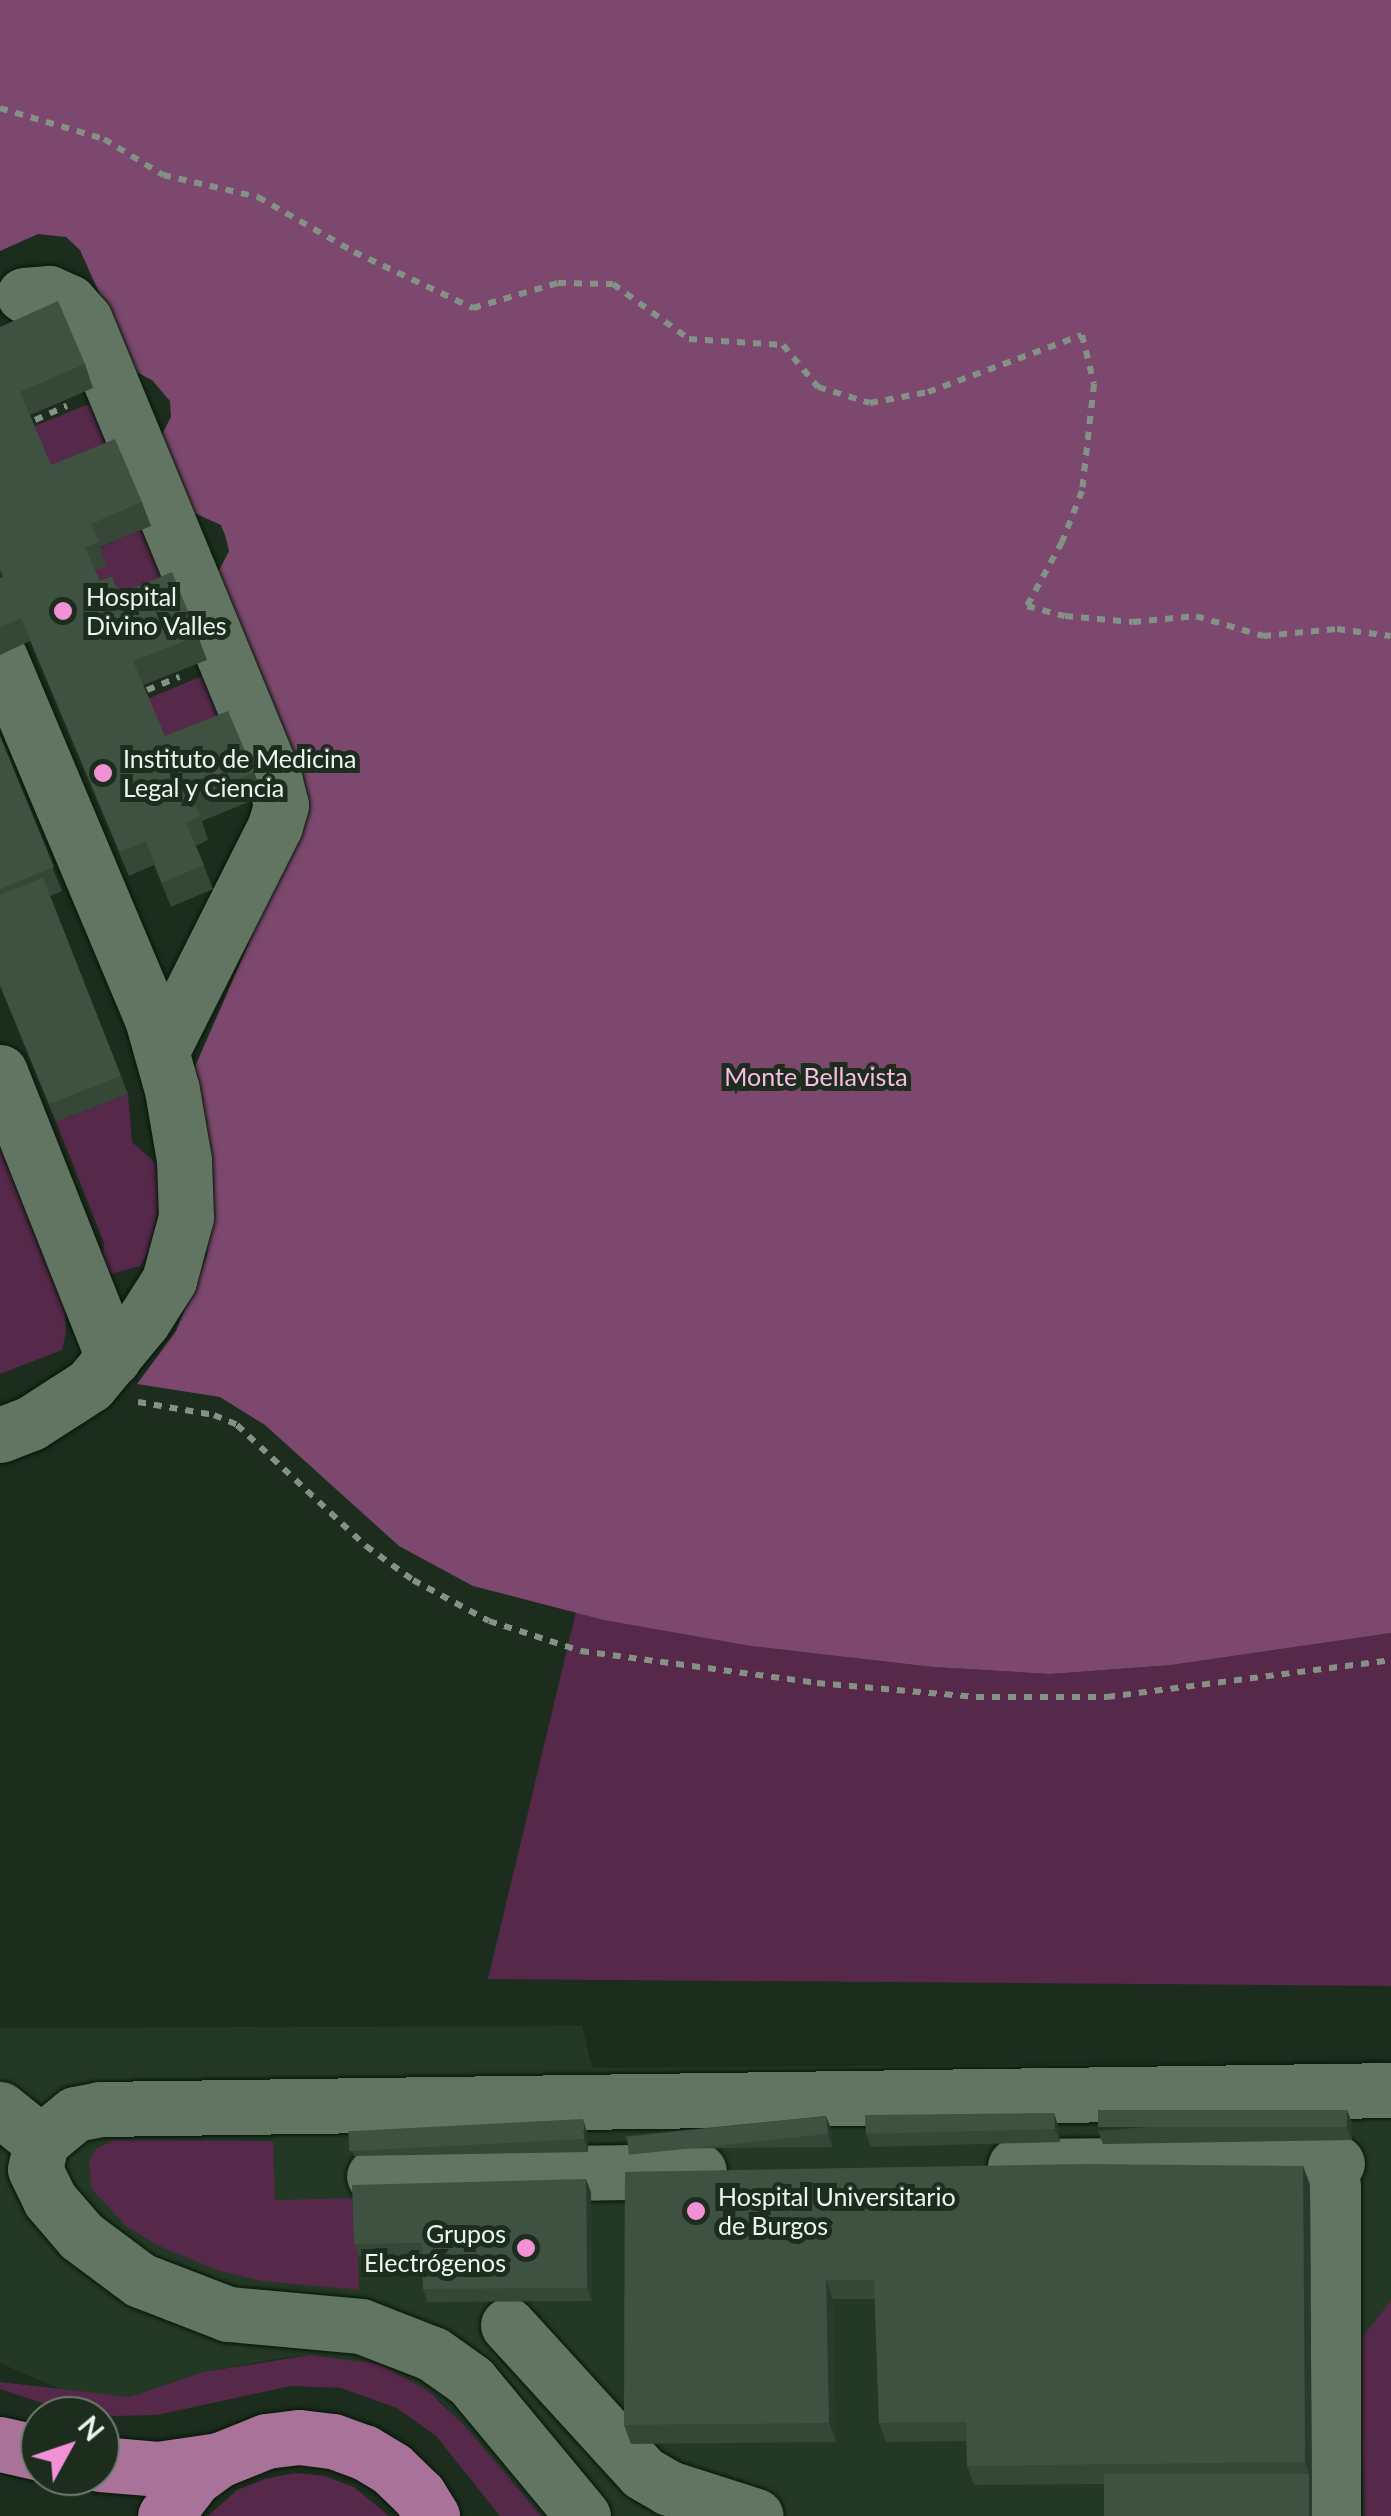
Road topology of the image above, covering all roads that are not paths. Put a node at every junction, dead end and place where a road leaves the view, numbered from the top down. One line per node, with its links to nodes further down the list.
1 (24, 295): 3 (lane)
2 (0, 657): 3 (lane)
3 (162, 1051): 5 (lane)
4 (0, 1072): 5 (lane)
5 (102, 1371): 6 (lane)
6 (0, 1434)
7 (1391, 2090): 8 (lane)
8 (20, 2125): 18 (lane)
9 (966, 2166): 19 (lane)
10 (740, 2170): 11 (lane)
11 (374, 2176)
12 (508, 2325): 15 (lane)
13 (218, 2460): 14 (main road); 16 (main road); 17 (main road)
14 (120, 2466)
15 (742, 2514)
16 (165, 2516)
17 (432, 2516)
18 (583, 2516)
19 (1333, 2516)

